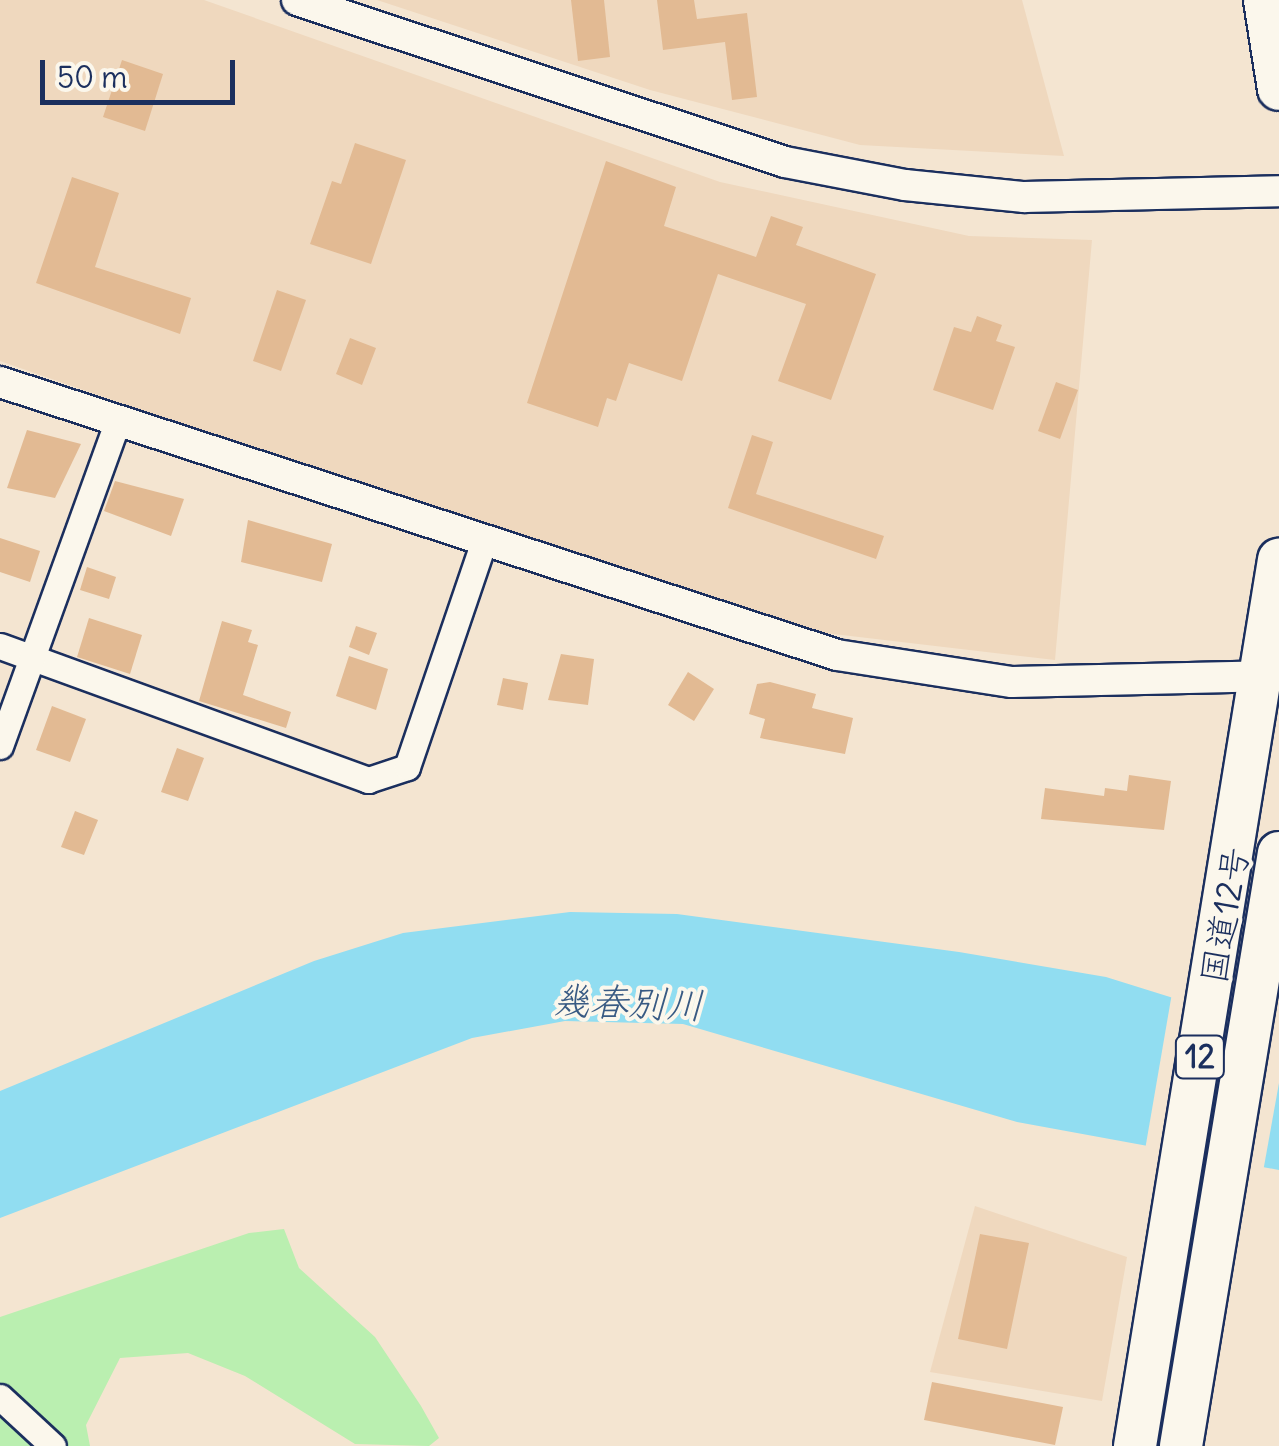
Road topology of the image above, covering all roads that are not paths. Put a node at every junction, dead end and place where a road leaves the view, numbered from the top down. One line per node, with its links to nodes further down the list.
1 (296, 0): 4 (street)
2 (1264, 0): 3 (highway)
3 (1279, 89)
4 (1279, 190)
5 (0, 382): 6 (street)
6 (117, 422): 7 (street); 10 (street)
7 (483, 544): 10 (street); 11 (street)
8 (1279, 560): 11 (highway, 国道12号 / 12)
9 (0, 646): 10 (street)
10 (32, 656): 12 (street)
11 (1272, 676): 16 (highway, 国道12号 / 12)
12 (0, 746)
13 (1279, 854): 17 (highway, 国道12号 / 12)
14 (0, 1397): 15 (street)
15 (53, 1446)
16 (1135, 1446)
17 (1180, 1446)

